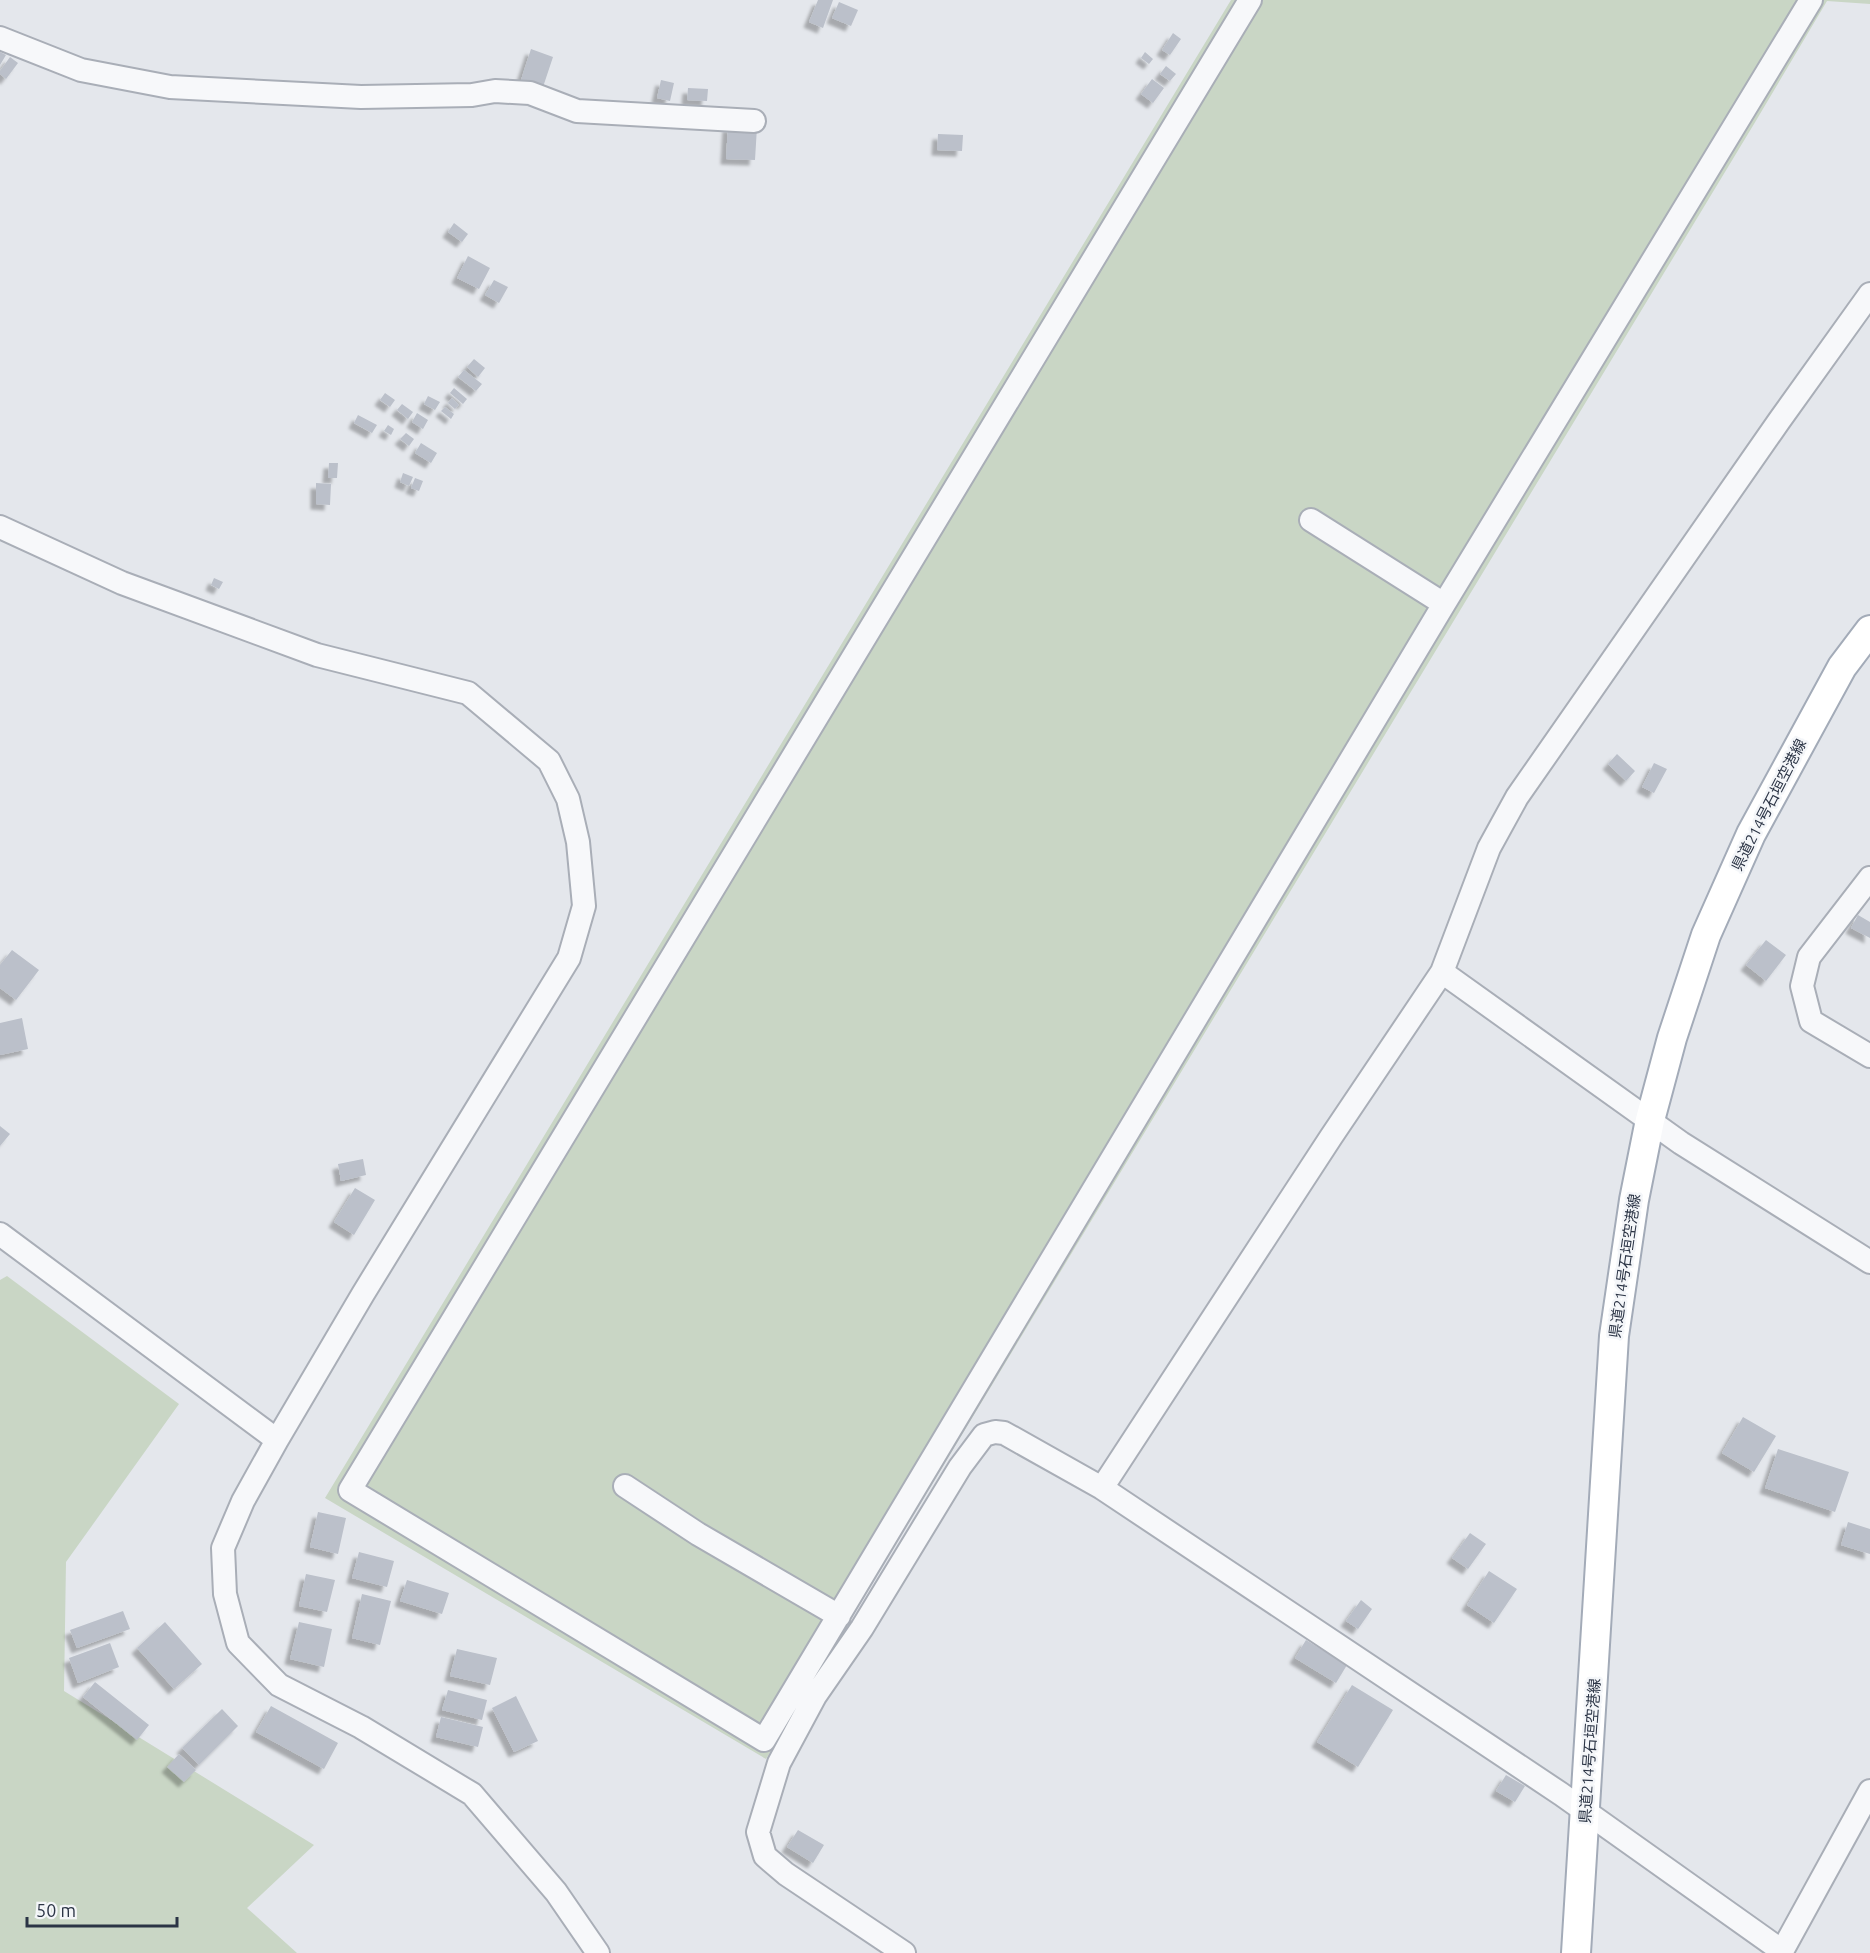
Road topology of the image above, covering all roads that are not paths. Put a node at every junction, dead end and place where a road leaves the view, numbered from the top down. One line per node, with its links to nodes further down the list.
1 (1250, 0): 19 (street)
2 (1811, 0): 8 (street)
3 (0, 38): 4 (street)
4 (754, 121)
5 (1870, 294): 11 (street)
6 (1311, 520): 8 (street)
7 (0, 527): 16 (street)
8 (1444, 604): 19 (street)
9 (1870, 630): 13 (main road, 県道214号石垣空港線)
10 (1870, 878): 12 (street)
11 (1442, 972): 13 (street); 18 (street)
12 (1870, 1056)
13 (1650, 1120): 15 (street); 21 (main road, 県道214号石垣空港線)
14 (0, 1234): 16 (street)
15 (1870, 1262)
16 (277, 1440): 23 (street)
17 (625, 1486): 19 (street)
18 (1102, 1488): 21 (street); 24 (street)
19 (839, 1616)
20 (1868, 1795): 22 (street)
21 (1586, 1813): 22 (street); 25 (main road, 県道214号石垣空港線)
22 (1782, 1952)
23 (598, 1953)
24 (904, 1953)
25 (1576, 1953)

